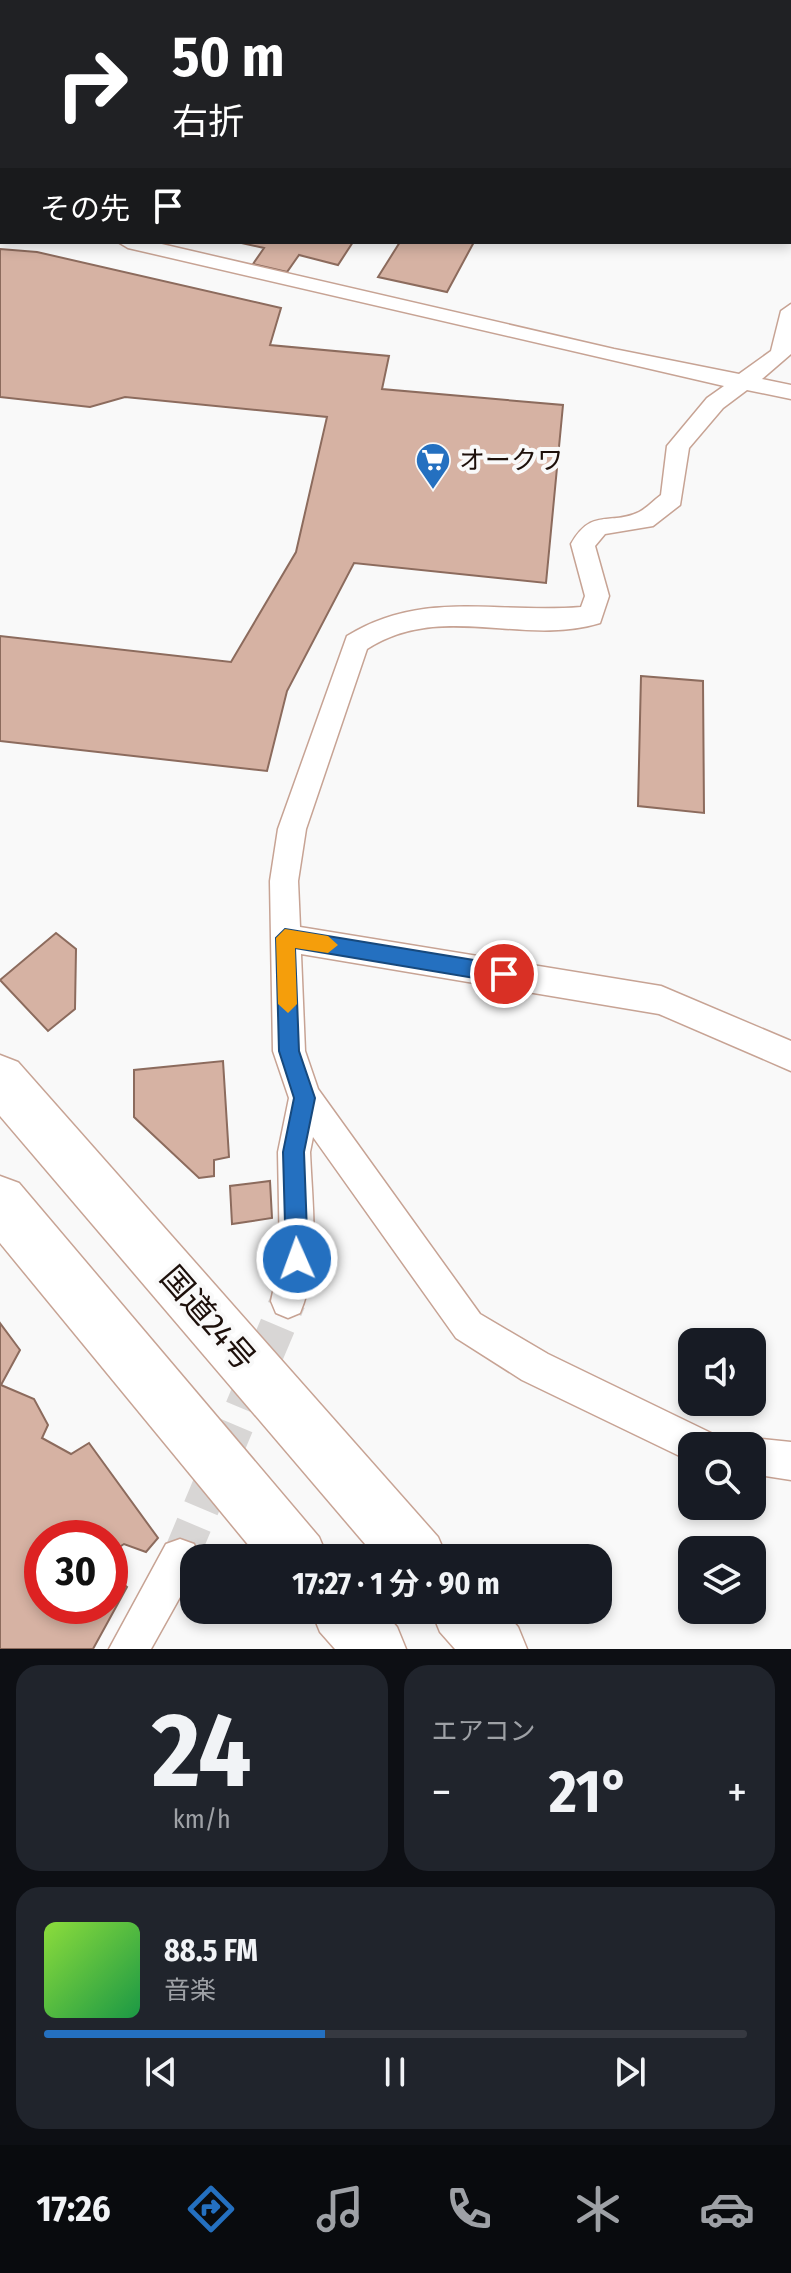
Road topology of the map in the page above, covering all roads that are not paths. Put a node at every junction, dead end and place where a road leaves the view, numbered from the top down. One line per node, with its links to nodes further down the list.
1 (137, 244): 3 (street)
2 (791, 311): 3 (street)
3 (743, 382): 4 (street); 5 (street)
4 (791, 392)
5 (285, 938): 6 (street); 8 (street)
6 (791, 1056)
7 (0, 1079): 15 (highway, 国道24号)
8 (305, 1098): 10 (street); 11 (street)
9 (0, 1202): 14 (highway)
10 (288, 1301)
11 (678, 1436)
12 (766, 1458): 13 (street)
13 (791, 1461)
14 (286, 1544)
15 (405, 1544)
16 (180, 1558): 19 (street)
17 (354, 1624): 20 (highway)
18 (474, 1624): 21 (highway)
19 (129, 1649)
20 (375, 1649)
21 (496, 1649)

